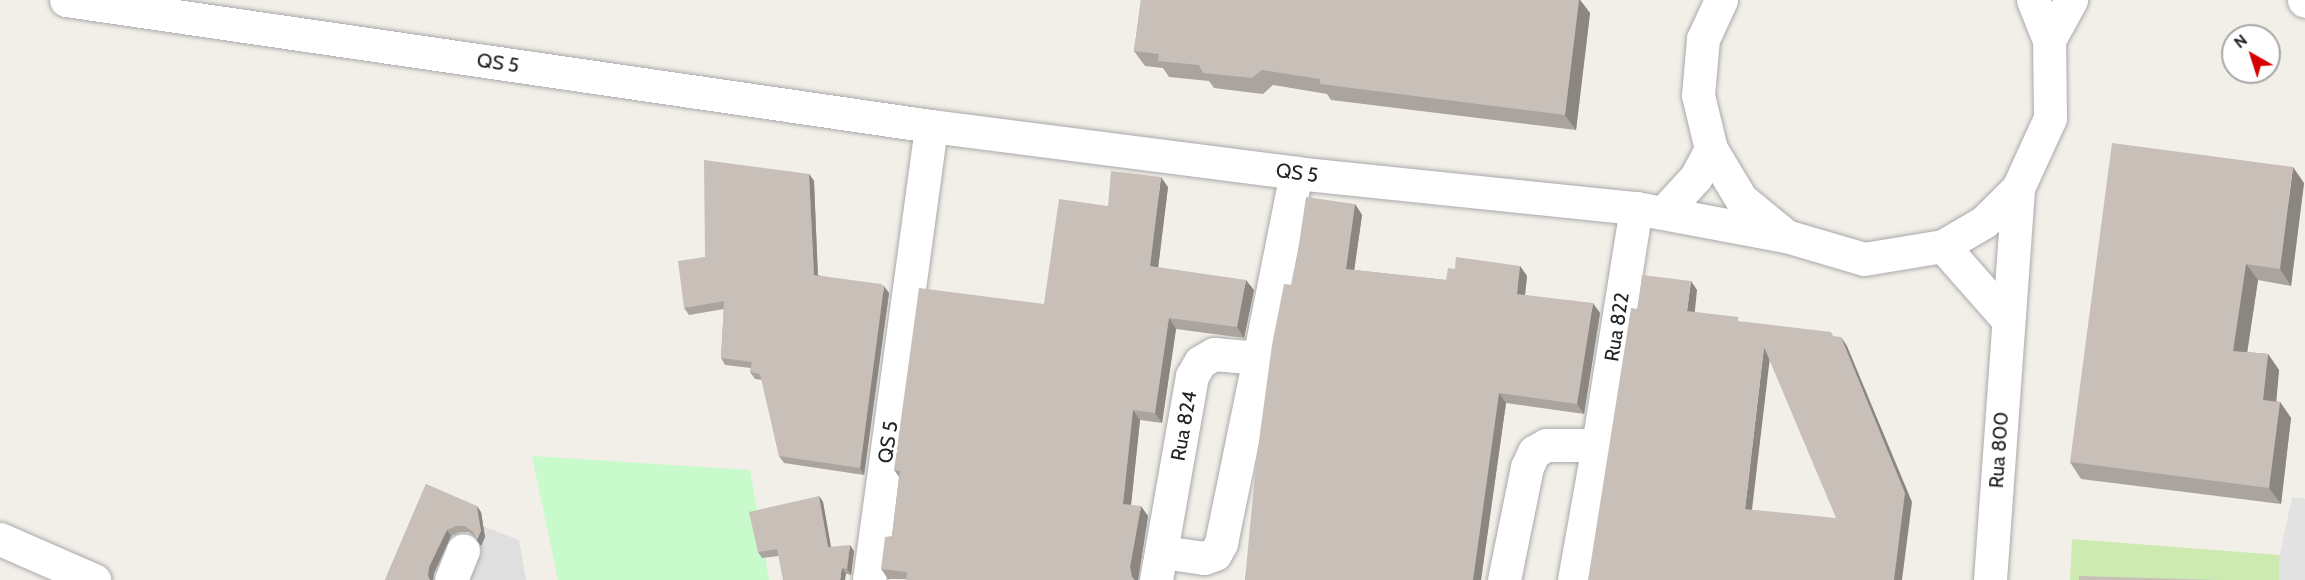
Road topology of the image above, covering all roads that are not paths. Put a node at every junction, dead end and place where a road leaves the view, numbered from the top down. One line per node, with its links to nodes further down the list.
1 (66, 0): 6 (street, QS 5)
2 (1721, 0): 7 (street)
3 (2033, 0): 5 (street)
4 (2071, 0): 5 (street)
5 (2049, 40): 9 (street)
6 (931, 126): 8 (street, QS 5); 21 (street, QS 5)
7 (1711, 149): 10 (street); 11 (street)
8 (1296, 174): 10 (street, QS 5); 14 (street, Rua 824)
9 (2018, 188): 12 (street); 13 (street, Rua 800)
10 (1650, 210): 11 (street, QS 5); 15 (street, Rua 822)
11 (1786, 236): 12 (street, QS 5)
12 (1943, 246): 13 (street)
13 (2008, 320): 24 (street, Rua 800)
14 (1259, 358): 18 (street, Rua 824); 18 (street, Rua 824)
15 (1598, 445): 22 (street); 23 (street, Rua 822)
16 (0, 540): 19 (street)
17 (463, 550): 20 (street)
18 (1159, 566)
19 (94, 580)
20 (451, 580)
21 (869, 580)
22 (1504, 580)
23 (1574, 580)
24 (1990, 580)

